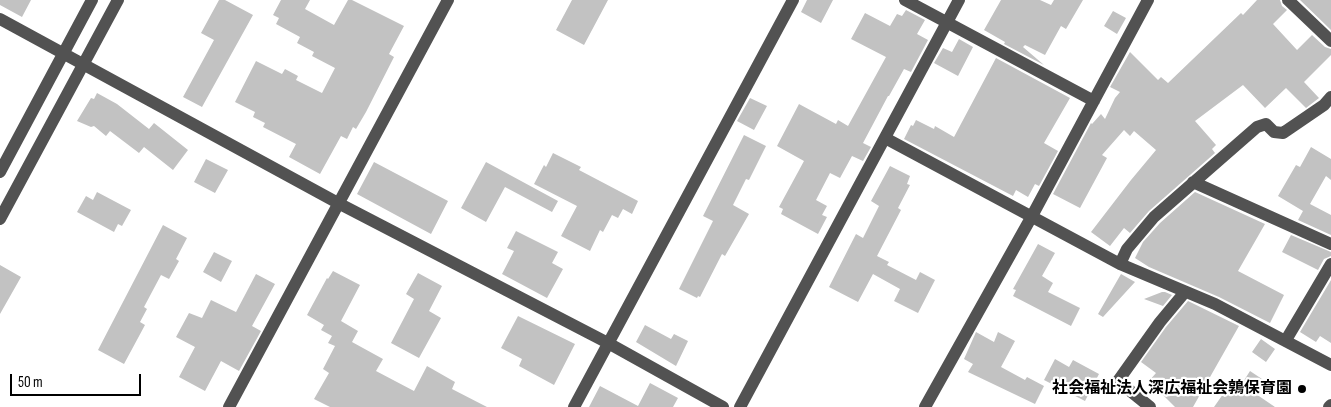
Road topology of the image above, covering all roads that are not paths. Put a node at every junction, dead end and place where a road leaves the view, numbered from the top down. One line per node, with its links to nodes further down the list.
1 (92, 0): 12 (street)
2 (118, 0): 13 (street)
3 (448, 0): 19 (street)
4 (793, 0): 27 (street)
5 (906, 0): 10 (street)
6 (959, 0): 10 (street)
7 (1148, 0): 15 (street)
8 (1288, 0): 11 (street)
9 (0, 19): 12 (street)
10 (947, 22): 15 (street); 16 (street)
11 (1331, 41)
12 (64, 53): 13 (street); 17 (street)
13 (84, 63): 19 (street); 21 (street)
14 (1331, 97): 18 (street)
15 (1094, 100): 20 (street)
16 (885, 138): 20 (street); 32 (street)
17 (0, 172)
18 (1193, 182): 22 (street); 23 (street)
19 (338, 203): 27 (street); 29 (street)
20 (1032, 216): 23 (street); 33 (street)
21 (0, 219)
22 (1331, 244)
23 (1120, 264): 25 (street)
24 (1331, 264): 26 (street)
25 (1185, 292): 26 (street); 34 (street)
26 (1286, 340): 28 (street)
27 (608, 343): 30 (street); 31 (street)
28 (1331, 365)
29 (229, 407)
30 (574, 407)
31 (723, 407)
32 (740, 407)
33 (925, 407)
34 (1150, 407)

